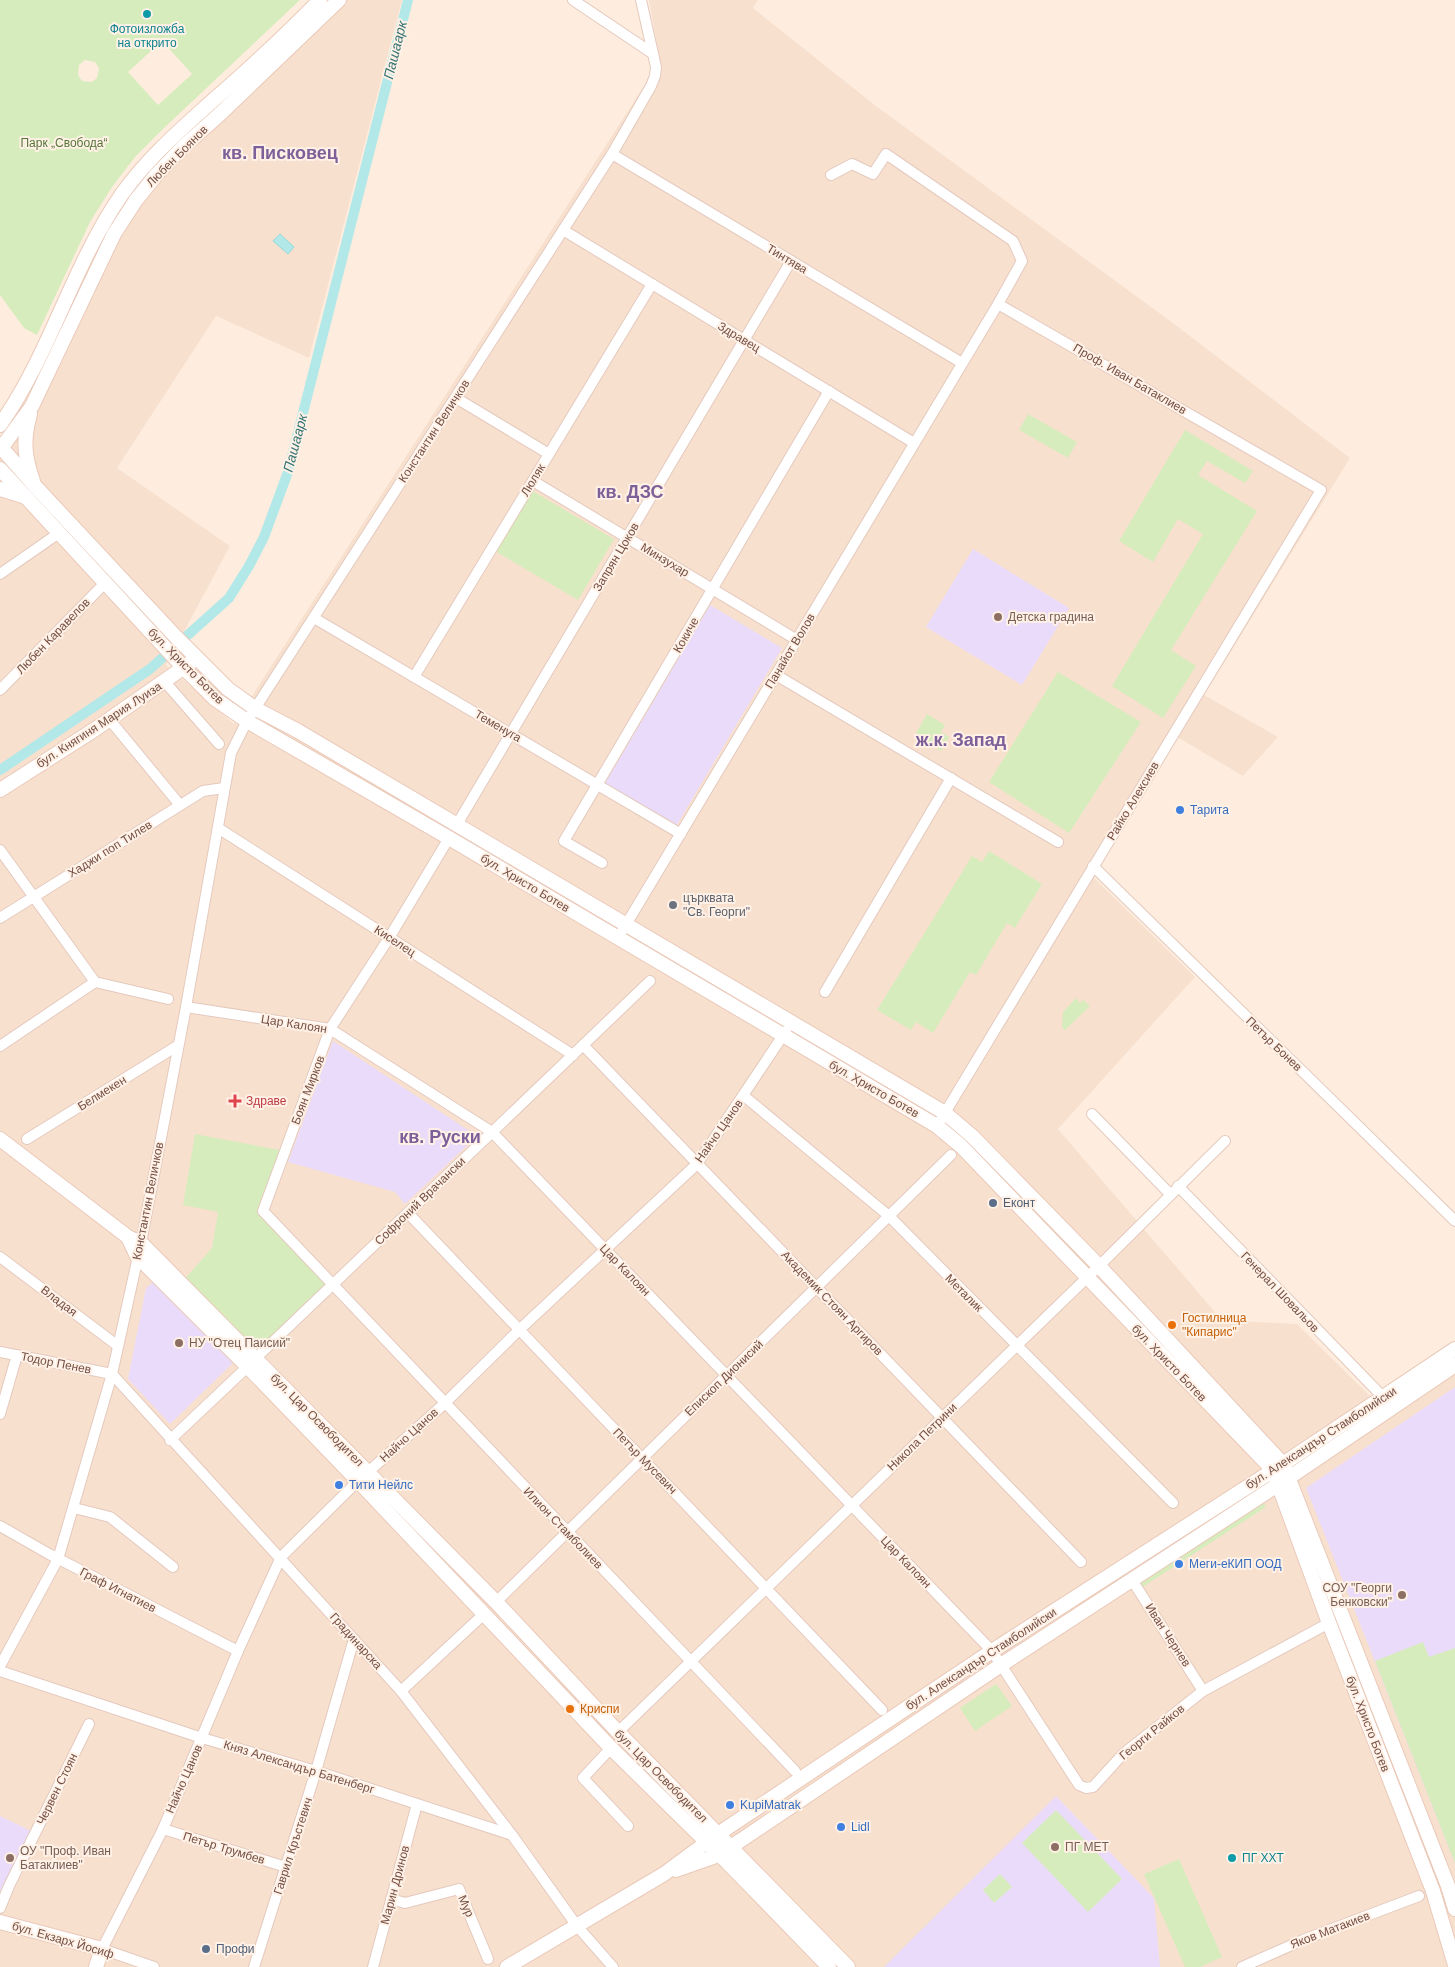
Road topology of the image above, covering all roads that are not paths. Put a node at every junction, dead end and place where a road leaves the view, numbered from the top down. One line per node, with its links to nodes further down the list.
1 (320, 0): 6 (street, Любен Боянов)
2 (339, 0): 7 (street, Любен Боянов)
3 (573, 0): 5 (street)
4 (641, 0): 5 (street, Константин Величков)
5 (652, 53): 8 (street, Константин Величков)
6 (210, 104): 7 (street); 19 (street, Любен Боянов)
7 (220, 114): 18 (street, Любен Боянов)
8 (612, 154): 10 (street, Константин Величков); 11 (street, Тинтява)
9 (831, 175): 13 (street)
10 (563, 230): 12 (street, Здравец); 17 (street, Константин Величков)
11 (791, 261): 14 (street, Запрян Цоков); 15 (street, Тинтява)
12 (652, 284): 14 (street, Здравец); 22 (street, Люляк)
13 (998, 304): 15 (street); 26 (street, Проф. Иван Батаклиев)
14 (744, 340): 16 (street, Здравец); 29 (street, Запрян Цоков)
15 (962, 364): 20 (street, Панайот Волов)
16 (829, 392): 20 (street, Здравец); 32 (street, Кокиче)
17 (456, 398): 22 (street); 33 (street, Константин Величков)
18 (32, 406): 21 (street, Любен Боянов); 27 (street)
19 (0, 425)
20 (914, 443): 34 (street, Панайот Волов)
21 (1, 448): 27 (street, бул. Христо Ботев)
22 (549, 454): 24 (street, Люляк)
23 (0, 469): 27 (street, бул. Христо Ботев)
24 (533, 481): 29 (street, Минзухар); 38 (street, Люляк)
25 (0, 490): 27 (street)
26 (1321, 490): 58 (street, Райко Алексиев)
27 (30, 491): 28 (street, бул. Христо Ботев); 35 (street, бул. Христо Ботев)
28 (59, 533): 30 (street); 31 (street, бул. Христо Ботев)
29 (627, 538): 32 (street, Минзухар); 44 (street, Запрян Цоков)
30 (0, 574)
31 (106, 582): 36 (street, бул. Христо Ботев); 40 (street, Любен Каравелов)
32 (713, 590): 34 (street, Минзухар); 47 (street, Кокиче)
33 (314, 618): 38 (street, Теменуга); 41 (street, Константин Величков)
34 (797, 640): 37 (street, Панайот Волов)
35 (194, 656): 36 (street, бул. Княгиня Мария Луиза); 41 (street, бул. Христо Ботев)
36 (182, 666): 39 (street, бул. Княгиня Мария Луиза); 43 (street, бул. Христо Ботев)
37 (776, 675): 46 (street); 53 (street, Панайот Волов)
38 (414, 677): 44 (street, Теменуга)
39 (165, 682): 42 (street, бул. Княгиня Мария Луиза); 45 (street)
40 (0, 690)
41 (256, 709): 43 (street, Константин Величков); 51 (street, бул. Христо Ботев)
42 (110, 720): 49 (street, бул. Княгиня Мария Луиза); 50 (street)
43 (247, 722): 48 (street, Константин Величков); 54 (street, бул. Христо Ботев)
44 (511, 734): 47 (street, Теменуга); 51 (street, Запрян Цоков)
45 (219, 744)
46 (951, 778): 55 (street); 65 (street)
47 (599, 785): 53 (street, Теменуга); 57 (street, Кокиче)
48 (224, 788): 50 (street, Хаджи поп Тилев); 52 (street, Константин Величков)
49 (0, 790)
50 (180, 805): 59 (street, Хаджи поп Тилев)
51 (456, 826): 61 (street, бул. Христо Ботев)
52 (218, 828): 62 (street, Киселец); 67 (street, Константин Величков)
53 (681, 834): 61 (street, Панайот Волов)
54 (449, 838): 61 (street, бул. Христо Ботев); 62 (street, Боян Мирков)
55 (1058, 842)
56 (0, 850): 59 (street)
57 (602, 863)
58 (1093, 866): 76 (street, Райко Алексиев); 89 (street, Петър Бонев)
59 (34, 896): 60 (street, Хаджи поп Тилев); 64 (street)
60 (0, 918)
61 (622, 932): 68 (street, бул. Христо Ботев); 70 (street, бул. Христо Ботев)
62 (389, 938): 69 (street, Боян Мирков); 74 (street, Киселец)
63 (650, 981): 71 (street, Софроний Врачански)
64 (95, 982): 66 (street); 72 (street)
65 (825, 992)
66 (168, 999)
67 (186, 1007): 69 (street, Цар Калоян); 73 (street, Константин Величков)
68 (791, 1024): 70 (street, Найчо Цанов); 76 (street, бул. Христо Ботев)
69 (330, 1029): 79 (street, Цар Калоян); 97 (street, Боян Мирков)
70 (783, 1036): 75 (street, Найчо Цанов); 78 (street, бул. Христо Ботев)
71 (583, 1045): 74 (street, Софроний Врачански); 84 (street, Академик Стоян Аргиров)
72 (0, 1046)
73 (177, 1046): 81 (street, Белмекен); 90 (street, Константин Величков)
74 (573, 1055): 79 (street, Софроний Врачански)
75 (744, 1096): 84 (street, Найчо Цанов); 88 (street, Металик)
76 (945, 1113): 78 (street, Райко Алексиев); 93 (street, бул. Христо Ботев)
77 (1092, 1114): 86 (street)
78 (937, 1126): 95 (street, бул. Христо Ботев)
79 (492, 1132): 87 (street, Софроний Врачански); 91 (street, Цар Калоян)
80 (0, 1138): 90 (street)
81 (27, 1139)
82 (1225, 1141): 85 (street, Никола Петрини)
83 (951, 1155): 88 (street, Епископ Дионисий)
84 (697, 1164): 91 (street, Найчо Цанов); 98 (street, Академик Стоян Аргиров)
85 (1178, 1186): 86 (street, Никола Петрини); 110 (street, Генерал Шовальов)
86 (1170, 1194): 93 (street, Никола Петрини)
87 (408, 1213): 97 (street, Софроний Врачански); 99 (street, Петър Мусевич)
88 (889, 1216): 98 (street, Епископ Дионисий); 100 (street, Металик)
89 (1455, 1221)
90 (139, 1250): 94 (street, бул. Цар Освободител); 96 (street, Константин Величков); 105 (street, бул. Цар Освободител)
91 (605, 1250): 99 (street, Найчо Цанов); 109 (street, Цар Калоян)
92 (0, 1257): 101 (street, Владая)
93 (1099, 1266): 95 (street, Никола Петрини); 116 (street, бул. Христо Ботев)
94 (156, 1274): 96 (street); 117 (street, бул. Цар Освободител)
95 (1086, 1278): 100 (street, Никола Петрини); 116 (street, бул. Христо Ботев)
96 (132, 1280): 101 (street, Константин Величков)
97 (332, 1285): 105 (street, Софроний Врачански); 111 (street, Илион Стамболиев)
98 (816, 1287): 109 (street, Епископ Дионисий); 113 (street, Академик Стоян Аргиров)
99 (520, 1330): 111 (street, Найчо Цанов); 115 (street, Петър Мусевич)
100 (1016, 1345): 113 (street, Никола Петрини); 119 (street, Металик)
101 (118, 1346): 108 (street, Константин Величков)
102 (1455, 1349): 110 (street, бул. Александър Стамболийски)
103 (0, 1352): 104 (street, Тодор Пенев)
104 (17, 1355): 108 (street, Тодор Пенев); 112 (street)
105 (256, 1358): 117 (street, бул. Цар Освободител)
106 (1455, 1365): 118 (street, бул. Александър Стамболийски)
107 (242, 1371): 114 (street)
108 (112, 1374): 114 (street, Градинарска); 121 (street, Константин Величков)
109 (726, 1376): 115 (street, Епископ Дионисий); 120 (street, Цар Калоян)
110 (1383, 1397): 116 (street, бул. Александър Стамболийски)
111 (444, 1404): 117 (street, Найчо Цанов); 123 (street, Илион Стамболиев)
112 (0, 1414)
113 (942, 1417): 120 (street, Никола Петрини); 126 (street, Академик Стоян Аргиров)
114 (170, 1440): 124 (street, Градинарска)
115 (642, 1458): 123 (street, Епископ Дионисий); 129 (street, Петър Мусевич)
116 (1278, 1467): 118 (street, бул. Христо Ботев); 135 (street, бул. Александър Стамболийски)
117 (363, 1476): 124 (street, Найчо Цанов); 130 (street, бул. Цар Освободител); 131 (street, бул. Цар Освободител)
118 (1284, 1481): 128 (street, бул. Александър Стамболийски); 132 (street, бул. Христо Ботев); 162 (street, бул. Христо Ботев)
119 (1173, 1504)
120 (851, 1506): 129 (street, Никола Петрини); 135 (street, Цар Калоян)
121 (74, 1508): 125 (street, Константин Величков); 127 (street)
122 (0, 1526): 125 (street, Граф Игнатиев)
123 (567, 1532): 130 (street, Епископ Дионисий); 136 (street, Илион Стамболиев)
124 (280, 1557): 133 (street, Градинарска); 134 (street, Найчо Цанов)
125 (58, 1559): 134 (street, Граф Игнатиев); 138 (street, Константин Величков)
126 (1081, 1562)
127 (173, 1567)
128 (1132, 1580): 137 (street, бул. Александър Стамболийски); 141 (street, Иван Чернев)
129 (766, 1588): 136 (street, Никола Петрини); 142 (street, Петър Мусевич)
130 (496, 1602): 144 (street, бул. Цар Освободител)
131 (485, 1613): 140 (street); 146 (street, бул. Цар Освободител)
132 (1329, 1623): 141 (street, Георги Райков); 167 (street, бул. Христо Ботев)
133 (354, 1639): 140 (street, Градинарска); 148 (street, Гаврил Кръстевич)
134 (238, 1651): 145 (street, Найчо Цанов)
135 (992, 1651): 137 (street, Цар Калоян); 152 (street, бул. Александър Стамболийски)
136 (690, 1662): 144 (street, Никола Петрини); 147 (street, Илион Стамболиев)
137 (1001, 1665): 141 (street, Георги Райков); 155 (street, бул. Александър Стамболийски)
138 (0, 1666)
139 (0, 1671): 145 (street, Княз Александър Батенберг)
140 (401, 1691): 153 (street, Градинарска)
141 (1203, 1691)
142 (882, 1710)
143 (89, 1724): 161 (street, Червен Стоян)
144 (618, 1732): 152 (street, бул. Цар Освободител)
145 (202, 1738): 148 (street, Княз Александър Батенберг); 151 (street, Найчо Цанов)
146 (610, 1748): 150 (street); 154 (street, бул. Цар Освободител)
147 (795, 1771)
148 (316, 1772): 149 (street, Княз Александър Батенберг); 157 (street, Гаврил Кръстевич)
149 (417, 1804): 153 (street, Княз Александър Батенберг); 160 (street, Марин Дринов)
150 (628, 1826)
151 (163, 1828): 157 (street, Петър Трумбев); 165 (street, Найчо Цанов)
152 (718, 1834): 154 (street, бул. Александър Стамболийски); 155 (street, бул. Цар Освободител)
153 (512, 1835): 164 (street, Градинарска)
154 (706, 1842): 156 (street, бул. Цар Освободител); 158 (street, бул. Александър Стамболийски)
155 (731, 1846): 156 (street, бул. Александър Стамболийски); 175 (street)
156 (719, 1855): 158 (street, бул. Александър Стамболийски); 174 (street)
157 (286, 1867): 170 (street, Гаврил Кръстевич)
158 (664, 1874): 164 (street, бул. Александър Стамболийски)
159 (1419, 1896): 176 (street, Яков Матакиев)
160 (391, 1899): 166 (street, Мур); 171 (street, Марин Дринов)
161 (0, 1908)
162 (1455, 1909)
163 (0, 1922): 165 (street, бул. Екзарх Йосиф)
164 (577, 1926): 172 (street, бул. Александър Стамболийски); 173 (street, Градинарска)
165 (102, 1949): 168 (street); 169 (street, бул. Екзарх Йосиф)
166 (488, 1959)
167 (1455, 1965)
168 (96, 1967)
169 (154, 1967)
170 (254, 1967)
171 (373, 1967)
172 (507, 1967)
173 (613, 1967)
174 (829, 1967)
175 (848, 1967)
176 (1242, 1967)

